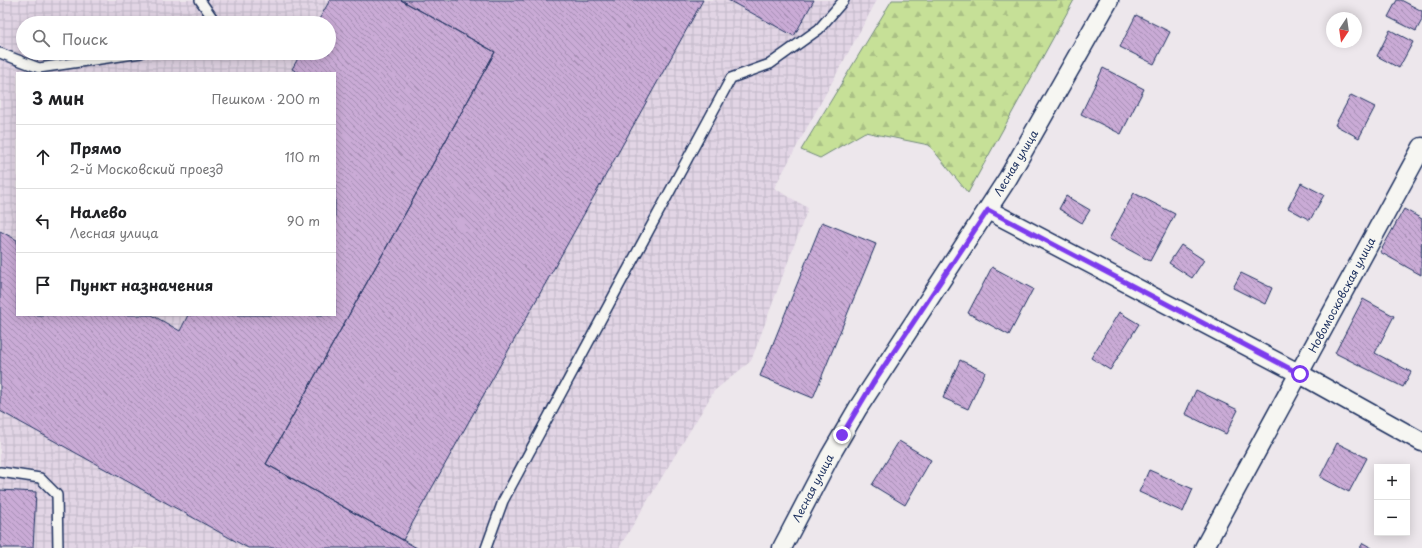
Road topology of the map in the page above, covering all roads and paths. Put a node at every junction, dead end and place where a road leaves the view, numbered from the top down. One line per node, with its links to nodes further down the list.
1 (200, 0): 4 (lane)
2 (844, 0): 15 (lane)
3 (1109, 0): 10 (street, Лесная улица)
4 (211, 16)
5 (0, 53): 6 (lane)
6 (16, 59)
7 (18, 60): 8 (lane)
8 (93, 60)
9 (1422, 147): 11 (street, Новомосковская улица)
10 (988, 210): 11 (street); 16 (street, Лесная улица)
11 (1300, 374): 12 (street); 17 (street, Новомосковская улица)
12 (1422, 442)
13 (0, 472): 14 (lane)
14 (58, 548)
15 (486, 548)
16 (782, 548)
17 (1204, 548)

